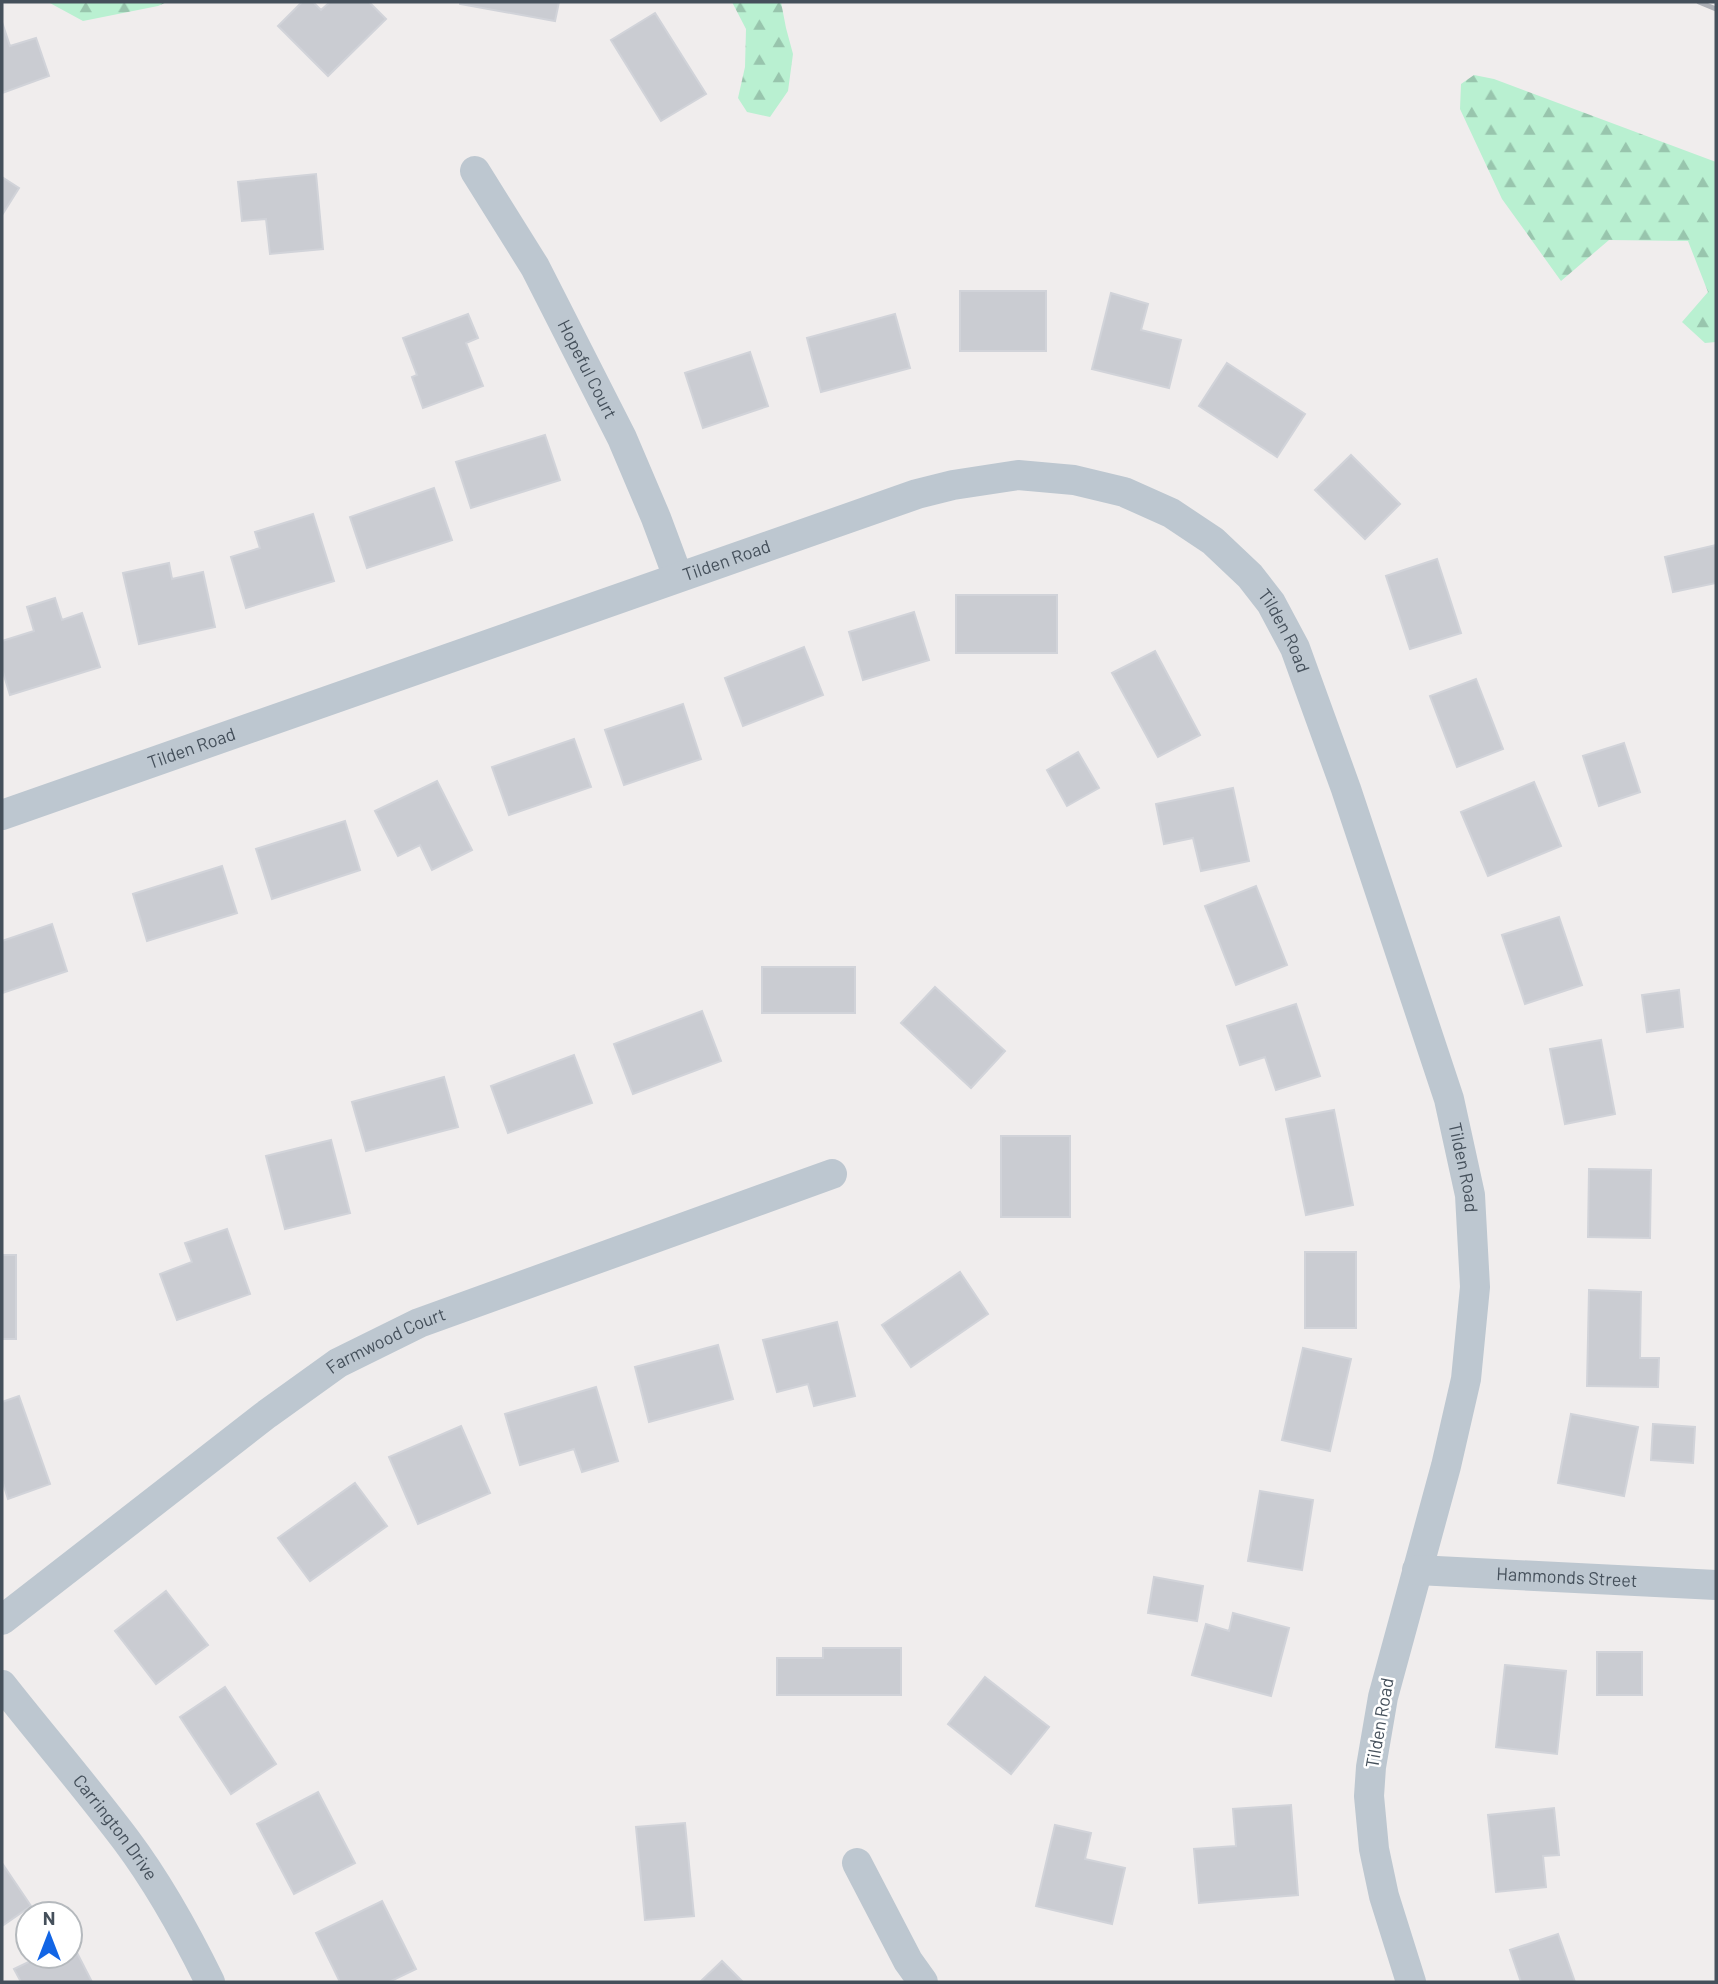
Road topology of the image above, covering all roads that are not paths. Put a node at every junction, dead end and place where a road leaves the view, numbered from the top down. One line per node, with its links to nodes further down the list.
1 (475, 171): 2 (street, Hopeful Court)
2 (678, 577): 3 (street, Tilden Road); 5 (street, Tilden Road)
3 (2, 815)
4 (832, 1174): 7 (street, Farmwood Court)
5 (1417, 1570): 6 (street, Hammonds Street); 12 (street, Tilden Road)
6 (1716, 1585)
7 (2, 1620)
8 (2, 1685): 10 (street, Carrington Drive)
9 (857, 1863): 11 (street)
10 (210, 1982)
11 (923, 1982)
12 (1411, 1982)

